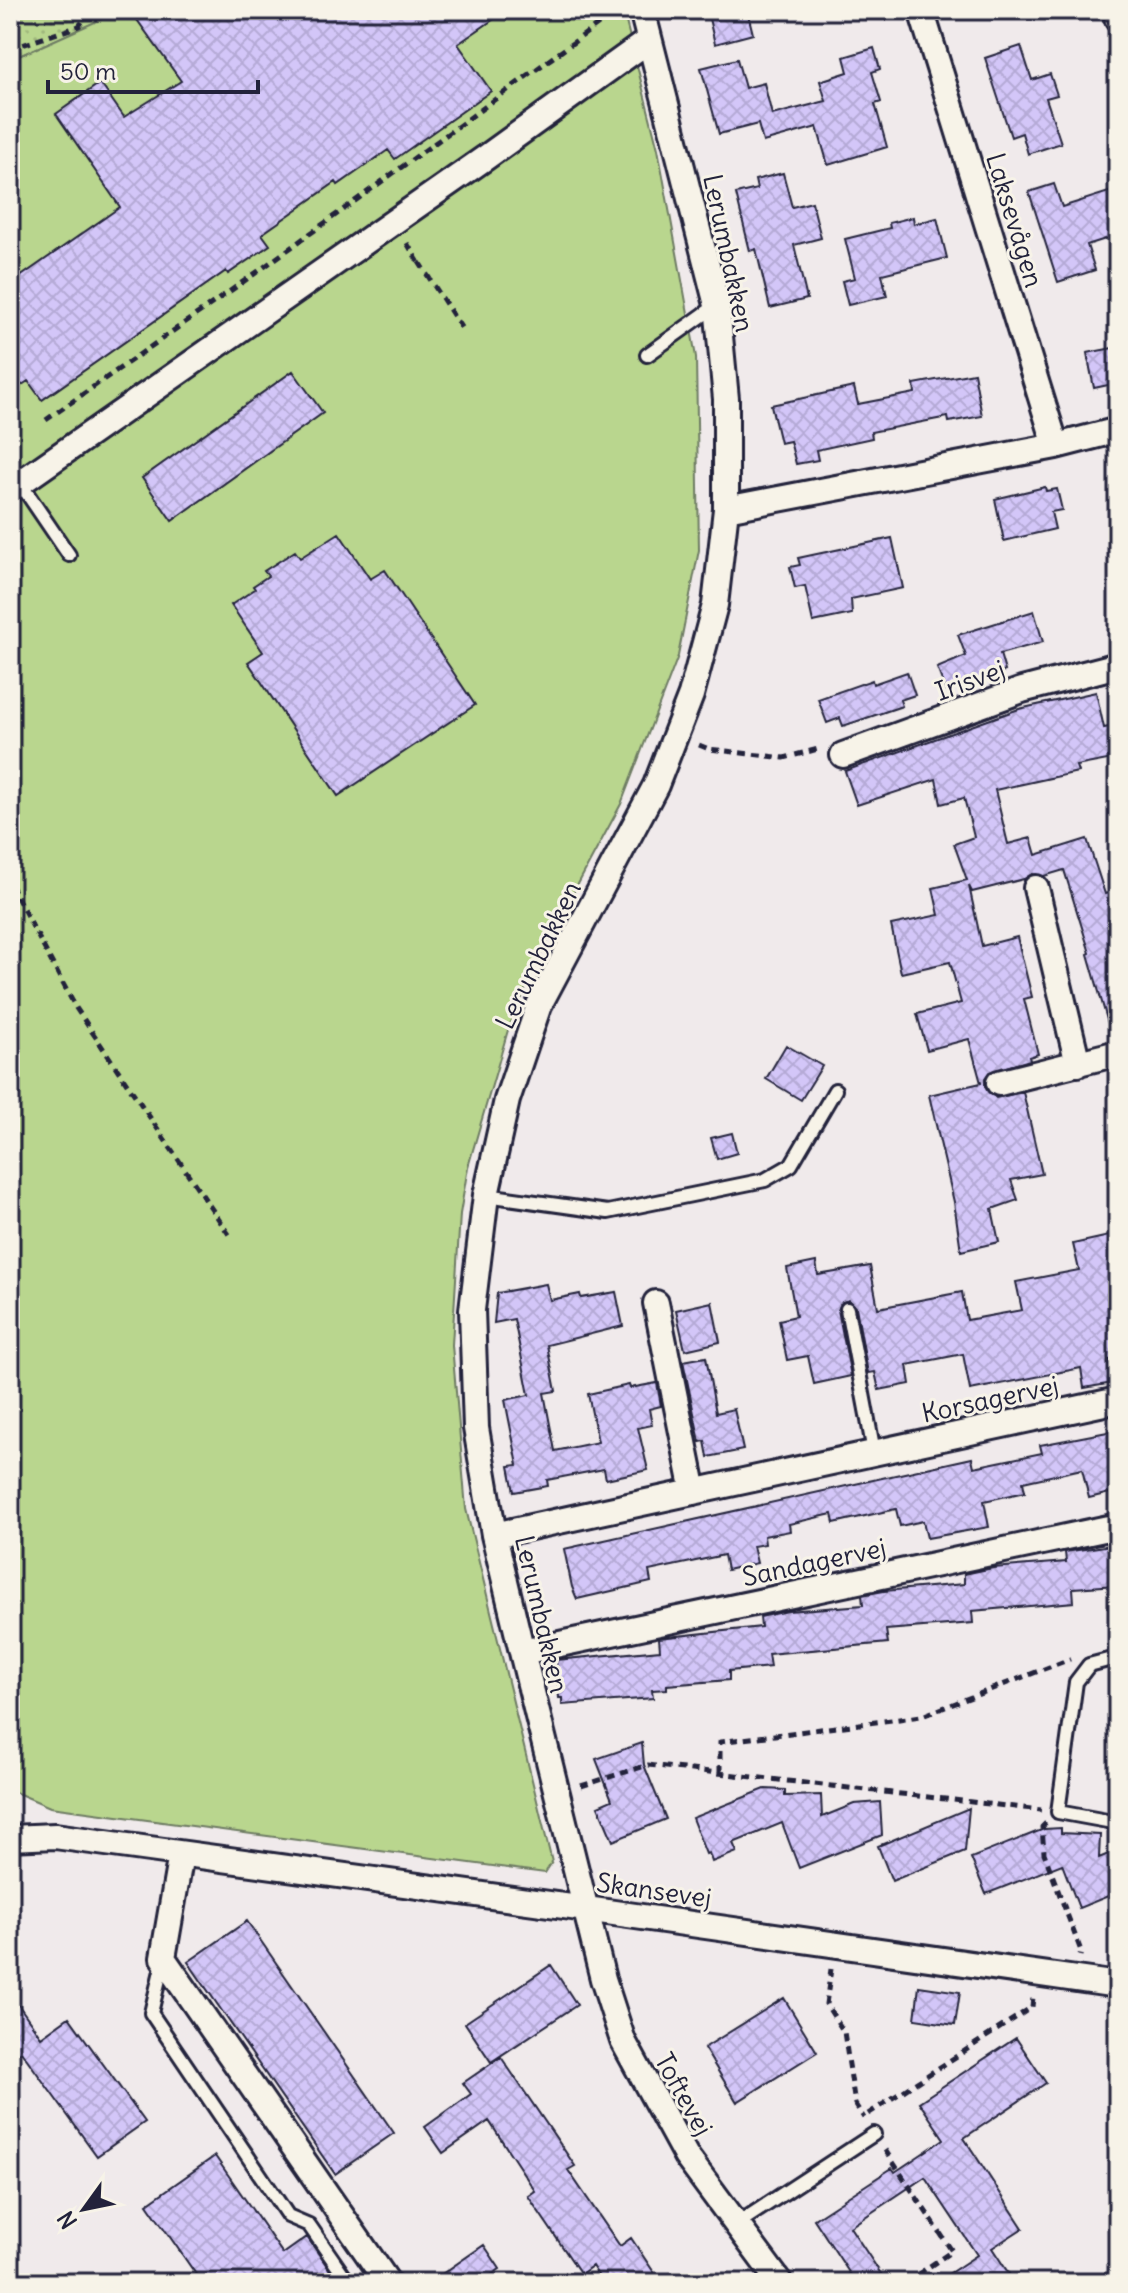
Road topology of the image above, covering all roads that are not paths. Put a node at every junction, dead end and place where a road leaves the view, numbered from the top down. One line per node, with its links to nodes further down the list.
1 (642, 10): 5 (street, Lerumbakken)
2 (921, 10): 9 (street, Laksevågen)
3 (1115, 10): 4 (street)
4 (1118, 20)
5 (649, 40): 6 (street, Lerumbakken); 10 (street)
6 (717, 305): 7 (lane); 11 (street, Lerumbakken)
7 (647, 355)
8 (1118, 430): 9 (street)
9 (1056, 446): 11 (street)
10 (15, 486): 12 (lane)
11 (726, 509): 20 (street, Lerumbakken)
12 (69, 555)
13 (1118, 665): 14 (street, Irisvej)
14 (843, 755)
15 (1036, 888): 17 (street)
16 (1118, 1053): 17 (street)
17 (1078, 1064): 18 (street)
18 (999, 1083)
19 (835, 1090): 20 (lane)
20 (486, 1195): 27 (street, Lerumbakken)
21 (656, 1303): 25 (street)
22 (847, 1309): 24 (lane)
23 (1118, 1400): 24 (street, Korsagervej)
24 (874, 1452): 25 (street, Korsagervej)
25 (694, 1492): 27 (street, Korsagervej)
26 (1118, 1526): 28 (street, Sandagervej)
27 (494, 1535): 28 (street, Lerumbakken)
28 (522, 1652): 33 (street, Lerumbakken)
29 (1118, 1661): 30 (lane)
30 (1118, 1823)
31 (10, 1838): 32 (street, Skansevej)
32 (181, 1854): 33 (street, Skansevej); 34 (street)
33 (586, 1909): 35 (street, Skansevej); 37 (street, Toftevej)
34 (163, 1958): 38 (lane); 39 (street)
35 (1118, 1985)
36 (874, 2134): 37 (lane)
37 (737, 2224): 40 (street, Toftevej)
38 (349, 2283)
39 (388, 2283)
40 (780, 2283)

